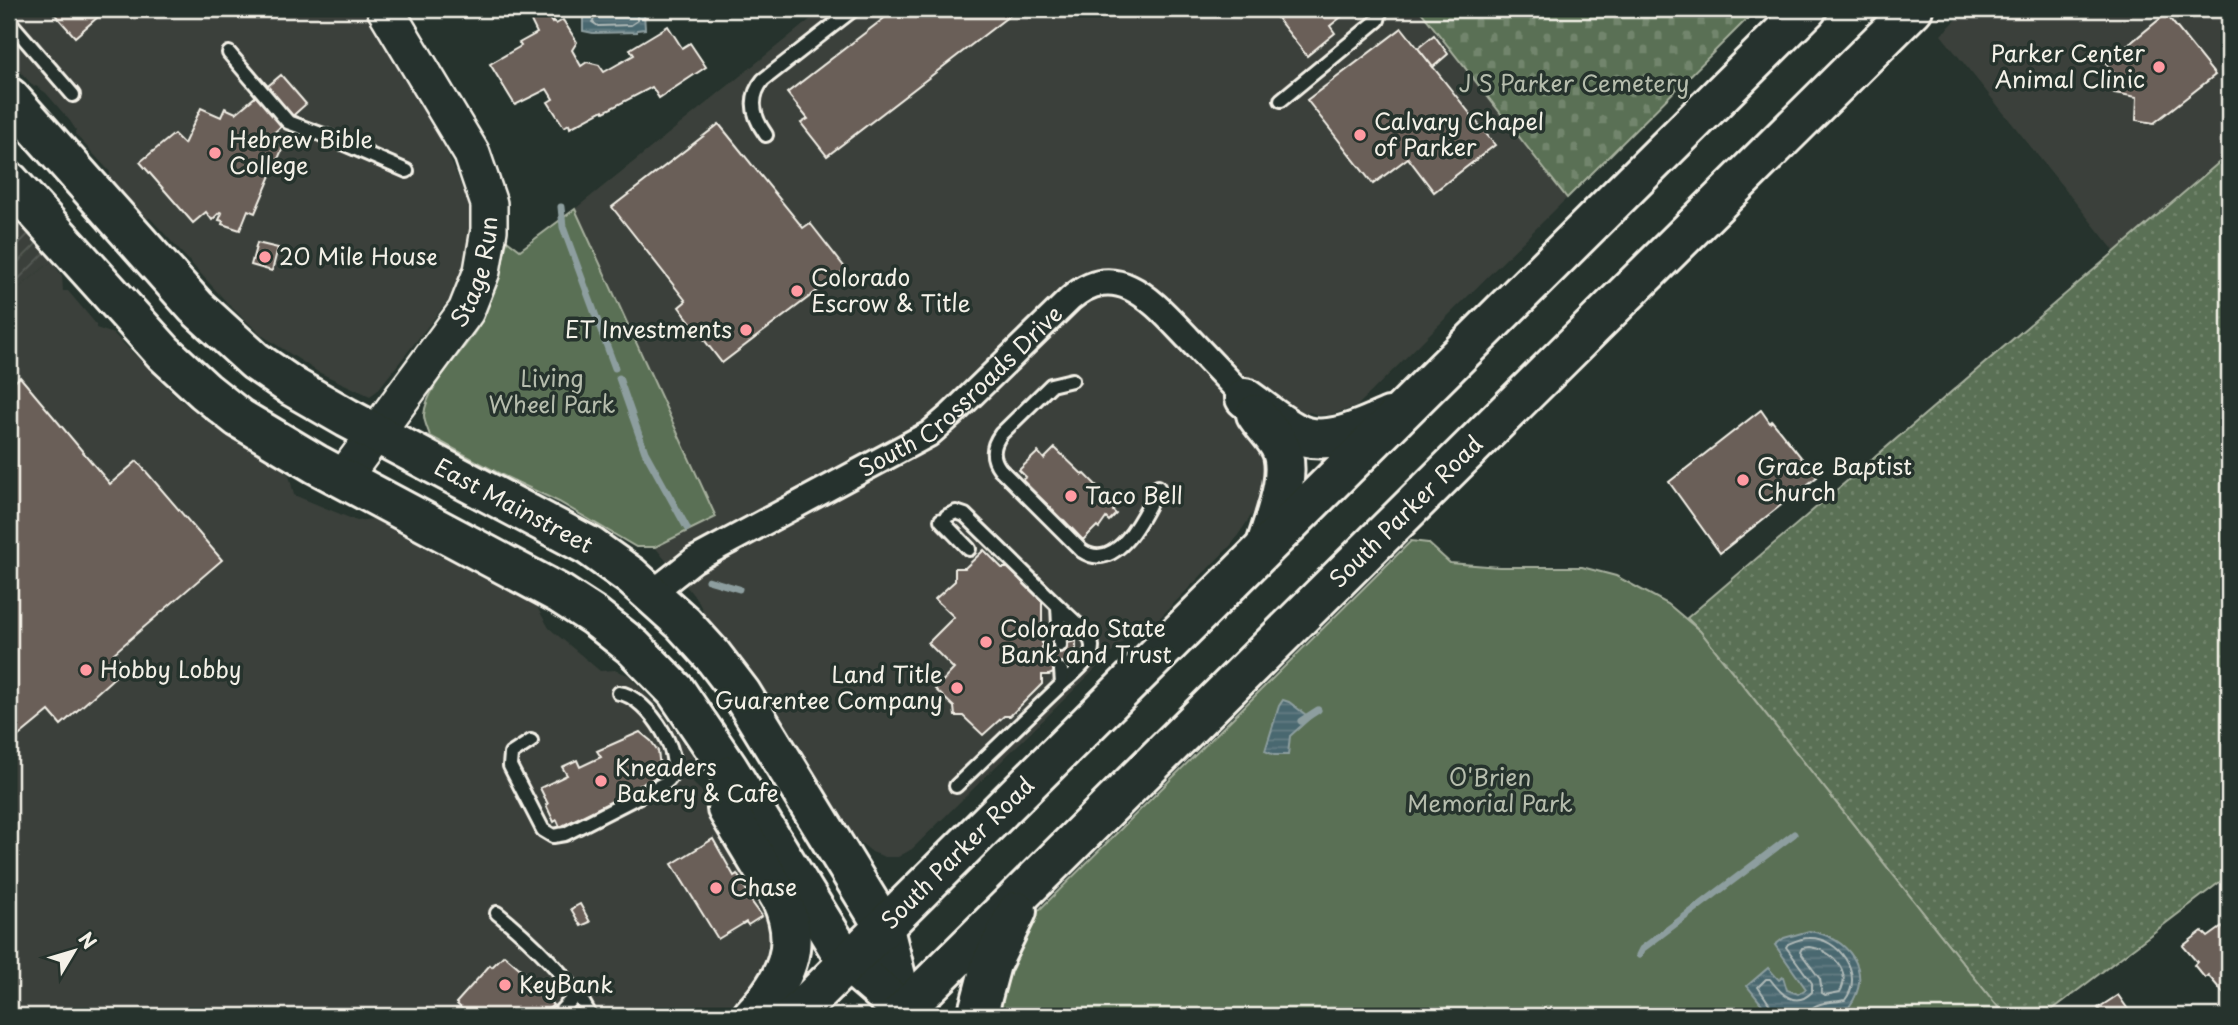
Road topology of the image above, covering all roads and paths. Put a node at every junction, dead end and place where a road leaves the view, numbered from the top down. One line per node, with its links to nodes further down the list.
1 (385, 9): 19 (street, Stage Run)
2 (854, 9): 11 (lane)
3 (1381, 9): 10 (lane)
4 (1807, 9): 18 (main road, South Parker Road)
5 (1913, 9): 34 (main road, South Parker Road)
6 (9, 21): 8 (lane)
7 (229, 53): 12 (lane)
8 (72, 95)
9 (9, 97): 15 (main road, East Mainstreet)
10 (1281, 100)
11 (766, 135)
12 (407, 171)
13 (9, 181): 14 (main road)
14 (107, 289): 15 (main road); 20 (main road)
15 (255, 361): 19 (main road, East Mainstreet)
16 (1072, 380): 21 (lane)
17 (1245, 398): 18 (main road); 23 (main road); 25 (street, South Crossroads Drive)
18 (1403, 410): 23 (main road, South Parker Road)
19 (374, 432): 20 (street, Stage Run); 25 (main road, East Mainstreet)
20 (342, 478): 22 (main road)
21 (1158, 487)
22 (448, 533): 25 (main road); 32 (main road)
23 (1266, 545): 36 (main road, South Parker Road)
24 (970, 548): 26 (lane)
25 (652, 593): 36 (main road, East Mainstreet)
26 (1058, 606): 27 (lane); 29 (lane)
27 (1060, 645)
28 (1061, 670): 29 (lane)
29 (1062, 684): 33 (lane)
30 (618, 693): 31 (lane)
31 (531, 741)
32 (732, 775): 37 (main road); 42 (main road)
33 (956, 786)
34 (1034, 880): 40 (main road, South Parker Road); 44 (main road)
35 (497, 913): 38 (lane)
36 (883, 925): 37 (main road, South Parker Road); 40 (main road, East Mainstreet)
37 (847, 962): 40 (main road); 43 (main road, South Parker Road)
38 (577, 994): 39 (lane); 41 (lane)
39 (585, 1013)
40 (903, 1014)
41 (556, 1016)
42 (752, 1016)
43 (794, 1016)
44 (977, 1016)

